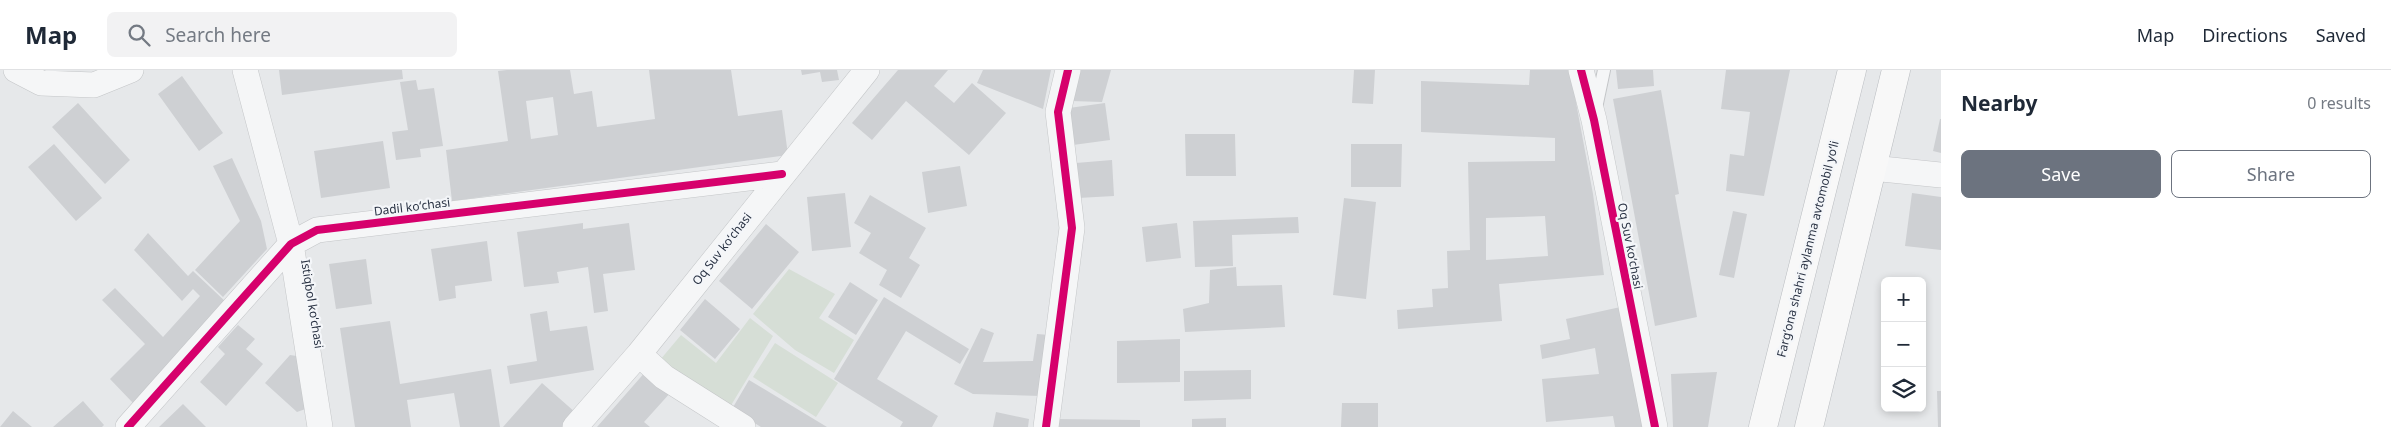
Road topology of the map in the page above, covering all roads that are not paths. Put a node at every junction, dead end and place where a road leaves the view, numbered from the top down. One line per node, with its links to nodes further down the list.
1 (16, 70): 2 (street)
2 (131, 70)
3 (245, 70): 14 (street, Istiqbol koʻchasi)
4 (867, 70): 12 (street, Oq Suv koʻchasi)
5 (1068, 70): 20 (street)
6 (1581, 70): 10 (street, Oq Suv koʻchasi)
7 (1604, 70): 10 (lane)
8 (1852, 70): 22 (highway, Fargʻona shahri aylanma avtomobil yoʻli)
9 (1896, 70): 11 (highway)
10 (1594, 120): 21 (street, Oq Suv koʻchasi)
11 (1872, 168): 13 (street); 23 (highway)
12 (782, 174): 14 (street, Dadil koʻchasi); 15 (street, Oq Suv koʻchasi)
13 (1941, 175)
14 (291, 244): 16 (street, Dadil koʻchasi); 17 (street, Istiqbol koʻchasi)
15 (639, 354): 18 (street, Oq Suv koʻchasi); 19 (street)
16 (128, 427)
17 (320, 427)
18 (575, 427)
19 (743, 427)
20 (1046, 427)
21 (1655, 427)
22 (1763, 427)
23 (1809, 427)

